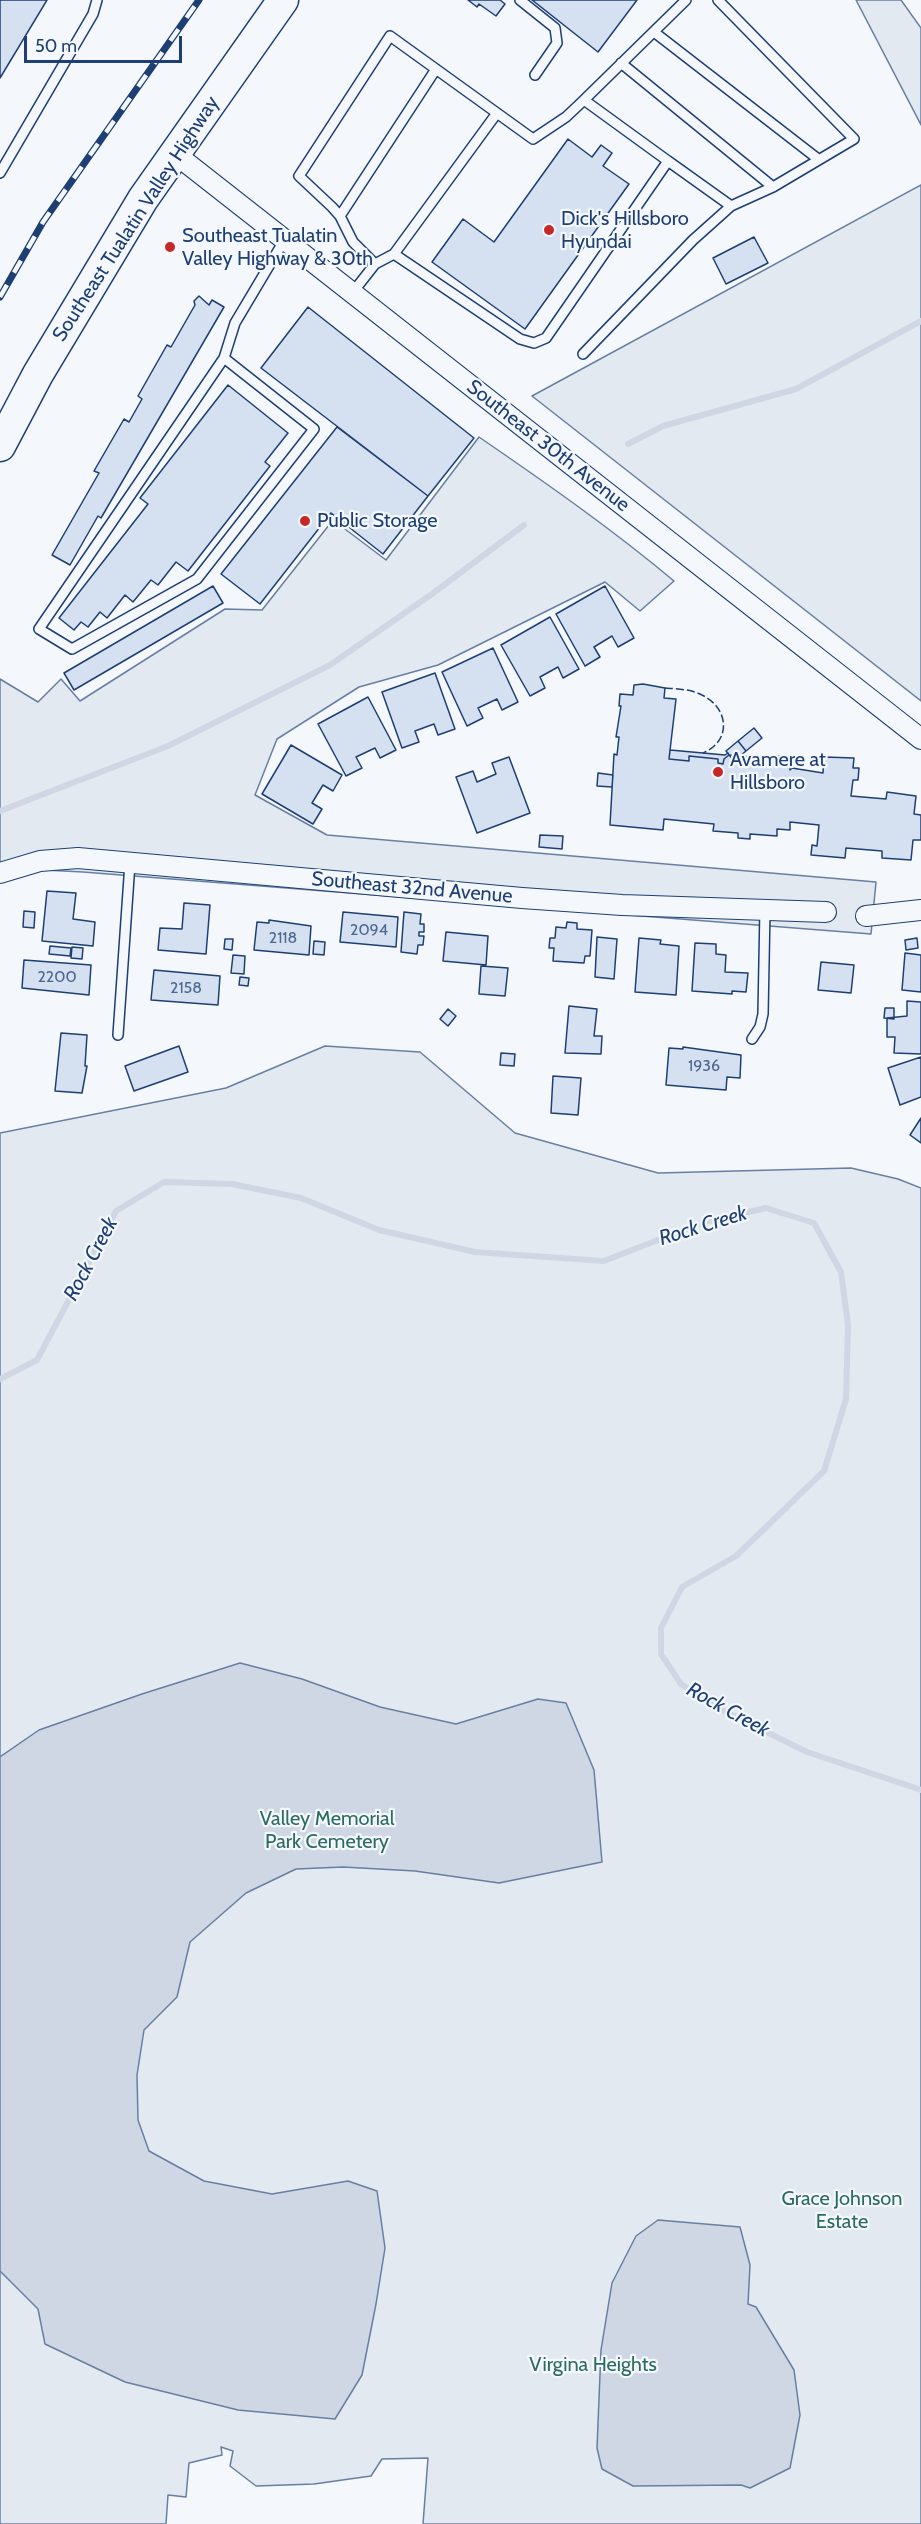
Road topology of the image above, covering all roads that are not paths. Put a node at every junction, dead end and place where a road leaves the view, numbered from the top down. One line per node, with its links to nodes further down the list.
1 (97, 0): 15 (lane)
2 (283, 0): 12 (main road, Southeast Tualatin Valley Highway)
3 (520, 0): 9 (lane)
4 (686, 0): 6 (lane)
5 (718, 0): 13 (lane)
6 (654, 32): 7 (lane); 13 (lane)
7 (621, 63): 10 (lane); 16 (lane)
8 (436, 69): 11 (lane); 18 (lane); 18 (lane)
9 (536, 75)
10 (584, 100): 11 (lane); 14 (lane)
11 (497, 113): 20 (lane)
12 (174, 153): 19 (street, Southeast 30th Avenue); 25 (main road, Southeast Tualatin Valley Highway)
13 (818, 159): 16 (lane)
14 (668, 161): 17 (lane); 20 (lane)
15 (0, 173)
16 (773, 187): 17 (lane)
17 (731, 207): 23 (lane)
18 (340, 216): 21 (lane)
19 (285, 239): 22 (street, Southeast 30th Avenue); 24 (lane)
20 (393, 254): 21 (lane)
21 (375, 264): 22 (lane)
22 (353, 292): 26 (street, Southeast 30th Avenue)
23 (583, 354)
24 (224, 358): 24 (lane)
25 (0, 446)
26 (921, 739)
27 (130, 863): 28 (street, Southeast 32nd Avenue); 29 (street, Southeast 32nd Avenue); 33 (lane)
28 (0, 873)
29 (765, 909): 31 (street, Southeast 32nd Avenue); 34 (lane)
30 (921, 910): 32 (street)
31 (826, 912)
32 (866, 916)
33 (117, 1035)
34 (752, 1040)

